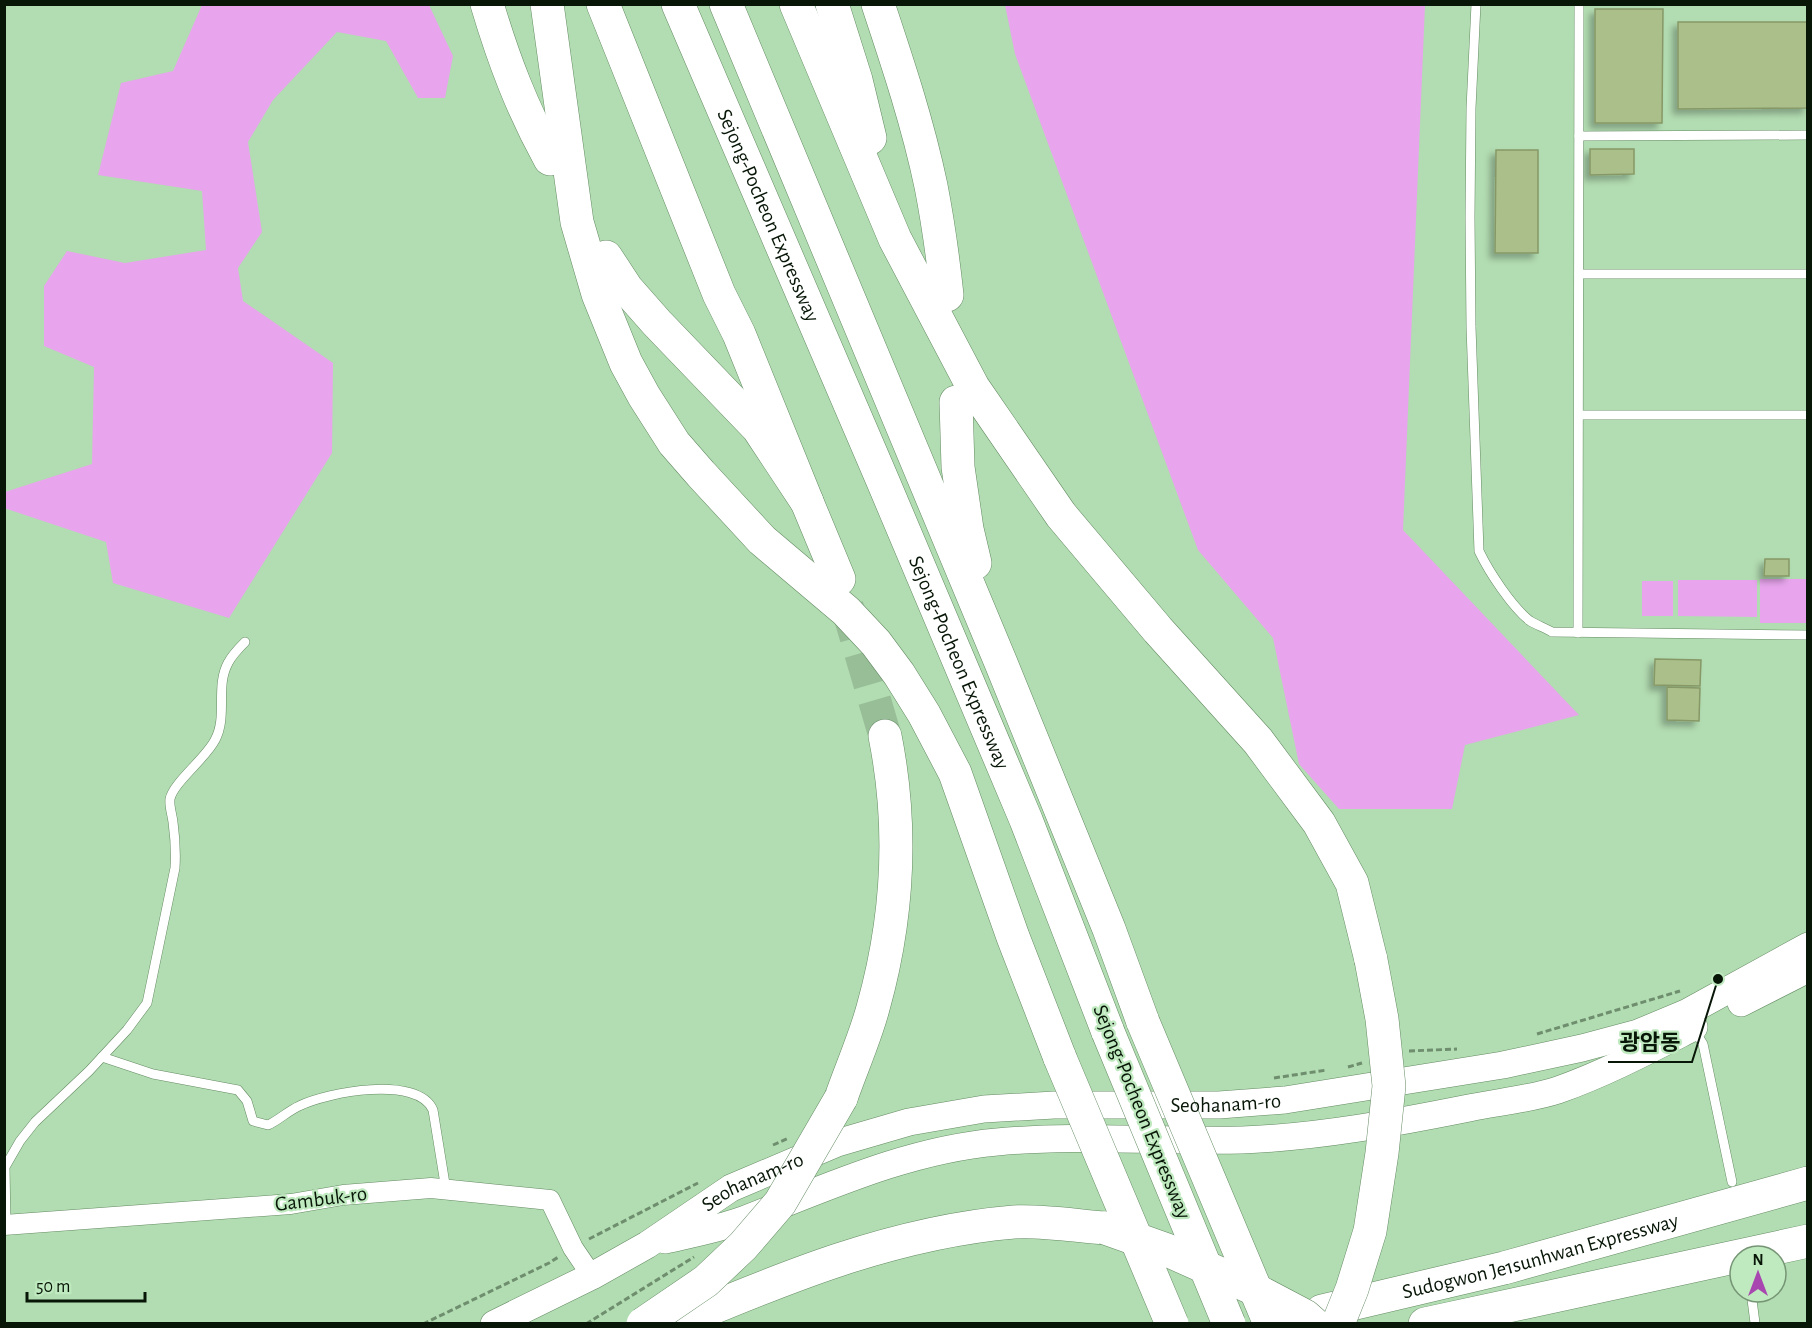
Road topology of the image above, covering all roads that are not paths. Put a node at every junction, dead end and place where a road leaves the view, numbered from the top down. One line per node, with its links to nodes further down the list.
1 (487, 4): 15 (highway)
2 (547, 4): 46 (highway, bridge)
3 (603, 4): 24 (highway)
4 (678, 4): 47 (highway, Sejong-Pocheon Expressway, bridge)
5 (726, 4): 12 (highway, Sejong-Pocheon Expressway)
6 (734, 4): 12 (highway)
7 (796, 4): 16 (highway)
8 (832, 4): 16 (highway)
9 (878, 4): 20 (highway)
10 (1476, 4): 26 (lane)
11 (1579, 4): 14 (lane)
12 (772, 113): 29 (highway, Sejong-Pocheon Expressway)
13 (1808, 135): 14 (lane)
14 (1579, 136): 18 (lane)
15 (550, 159)
16 (895, 239): 50 (highway, bridge)
17 (606, 257): 24 (highway)
18 (1579, 274): 19 (lane); 22 (lane)
19 (1808, 274)
20 (947, 295)
21 (956, 402): 29 (highway)
22 (1579, 415): 23 (lane); 26 (lane)
23 (1808, 416)
24 (807, 502): 25 (highway)
25 (838, 579)
26 (1578, 633): 27 (lane)
27 (1808, 634)
28 (245, 642): 34 (lane)
29 (1000, 663): 48 (highway, Sejong-Pocheon Expressway, bridge)
30 (885, 736): 44 (highway, bridge)
31 (1808, 946): 33 (main road, Seohanam-ro)
32 (1808, 969): 33 (main road, Seohanam-ro)
33 (1690, 1020): 35 (lane); 40 (main road, Seohanam-ro); 40 (main road, Seohanam-ro)
34 (102, 1057): 37 (lane); 38 (lane)
35 (1732, 1182)
36 (1808, 1183): 48 (highway, Sudogwon Je1sunhwan Expressway)
37 (446, 1190): 38 (street, Gambuk-ro); 41 (street, Gambuk-ro)
38 (5, 1225)
39 (1808, 1241): 51 (highway, Sudogwon Je1sunhwan Expressway)
40 (647, 1245): 41 (main road, Seohanam-ro)
41 (592, 1276): 43 (main road, Seohanam-ro)
42 (1753, 1304): 52 (lane)
43 (494, 1323)
44 (643, 1323)
45 (674, 1323): 49 (highway, bridge)
46 (1172, 1323)
47 (1228, 1323)
48 (1270, 1323)
49 (1314, 1323)
50 (1338, 1323)
51 (1425, 1323)
52 (1755, 1323)

